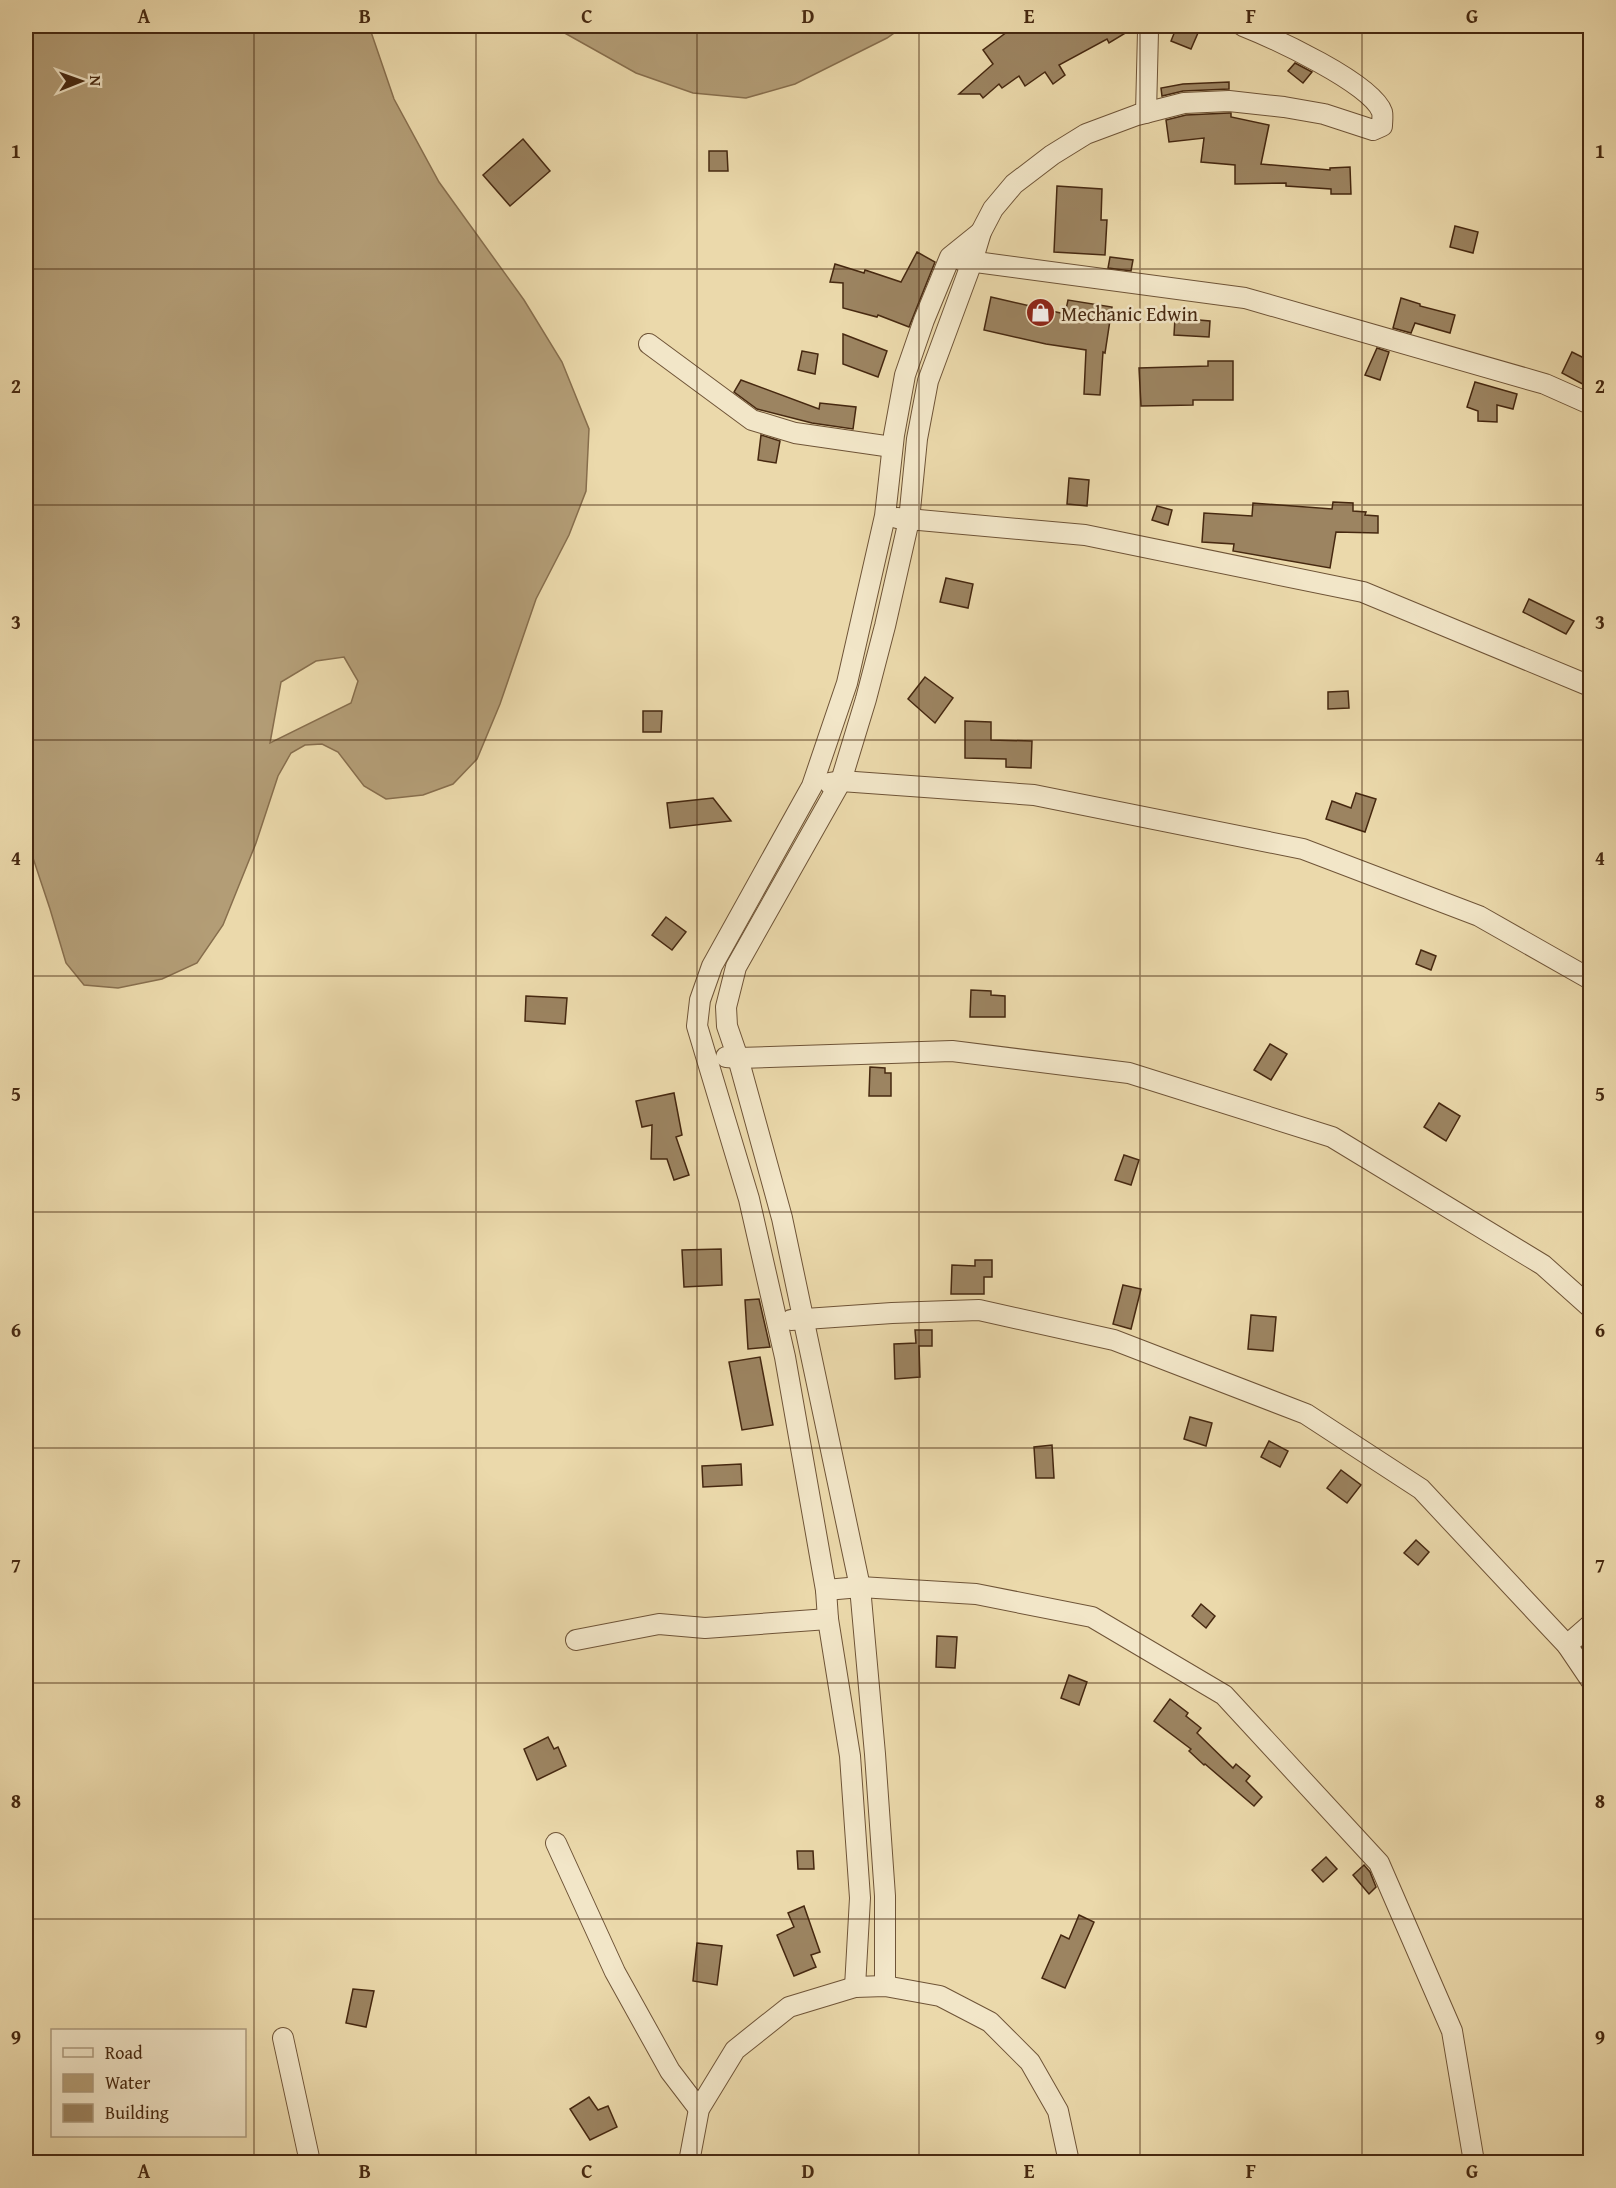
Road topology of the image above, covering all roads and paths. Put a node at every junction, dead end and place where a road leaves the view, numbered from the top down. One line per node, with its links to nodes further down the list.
1 (1150, 26): 3 (street)
2 (1243, 26): 3 (street)
3 (1146, 113): 4 (street)
4 (981, 232): 5 (street); 6 (street)
5 (950, 257): 6 (street); 9 (street)
6 (972, 262): 8 (street); 11 (street)
7 (649, 344): 9 (street)
8 (1590, 404)
9 (892, 447): 10 (street)
10 (885, 516): 11 (street); 14 (street)
11 (909, 520): 12 (street); 13 (street)
12 (1590, 686)
13 (841, 781): 14 (street); 15 (street); 17 (street)
14 (812, 786): 16 (street)
15 (1590, 979)
16 (707, 1054): 17 (street); 20 (street)
17 (738, 1058): 18 (street); 19 (street)
18 (1590, 1307)
19 (802, 1318): 20 (street); 21 (street); 26 (street)
20 (777, 1323): 22 (street)
21 (860, 1587): 22 (street); 29 (street); 36 (street)
22 (826, 1590): 23 (street)
23 (828, 1619): 25 (street); 30 (street)
24 (1590, 1625): 26 (street)
25 (576, 1640)
26 (1567, 1645): 27 (street)
27 (1590, 1679)
28 (555, 1843): 32 (street)
29 (885, 1986): 30 (street); 35 (street)
30 (855, 1987): 32 (street)
31 (283, 2038): 33 (street)
32 (699, 2109): 34 (street)
33 (310, 2163)
34 (689, 2163)
35 (1069, 2163)
36 (1474, 2163)

